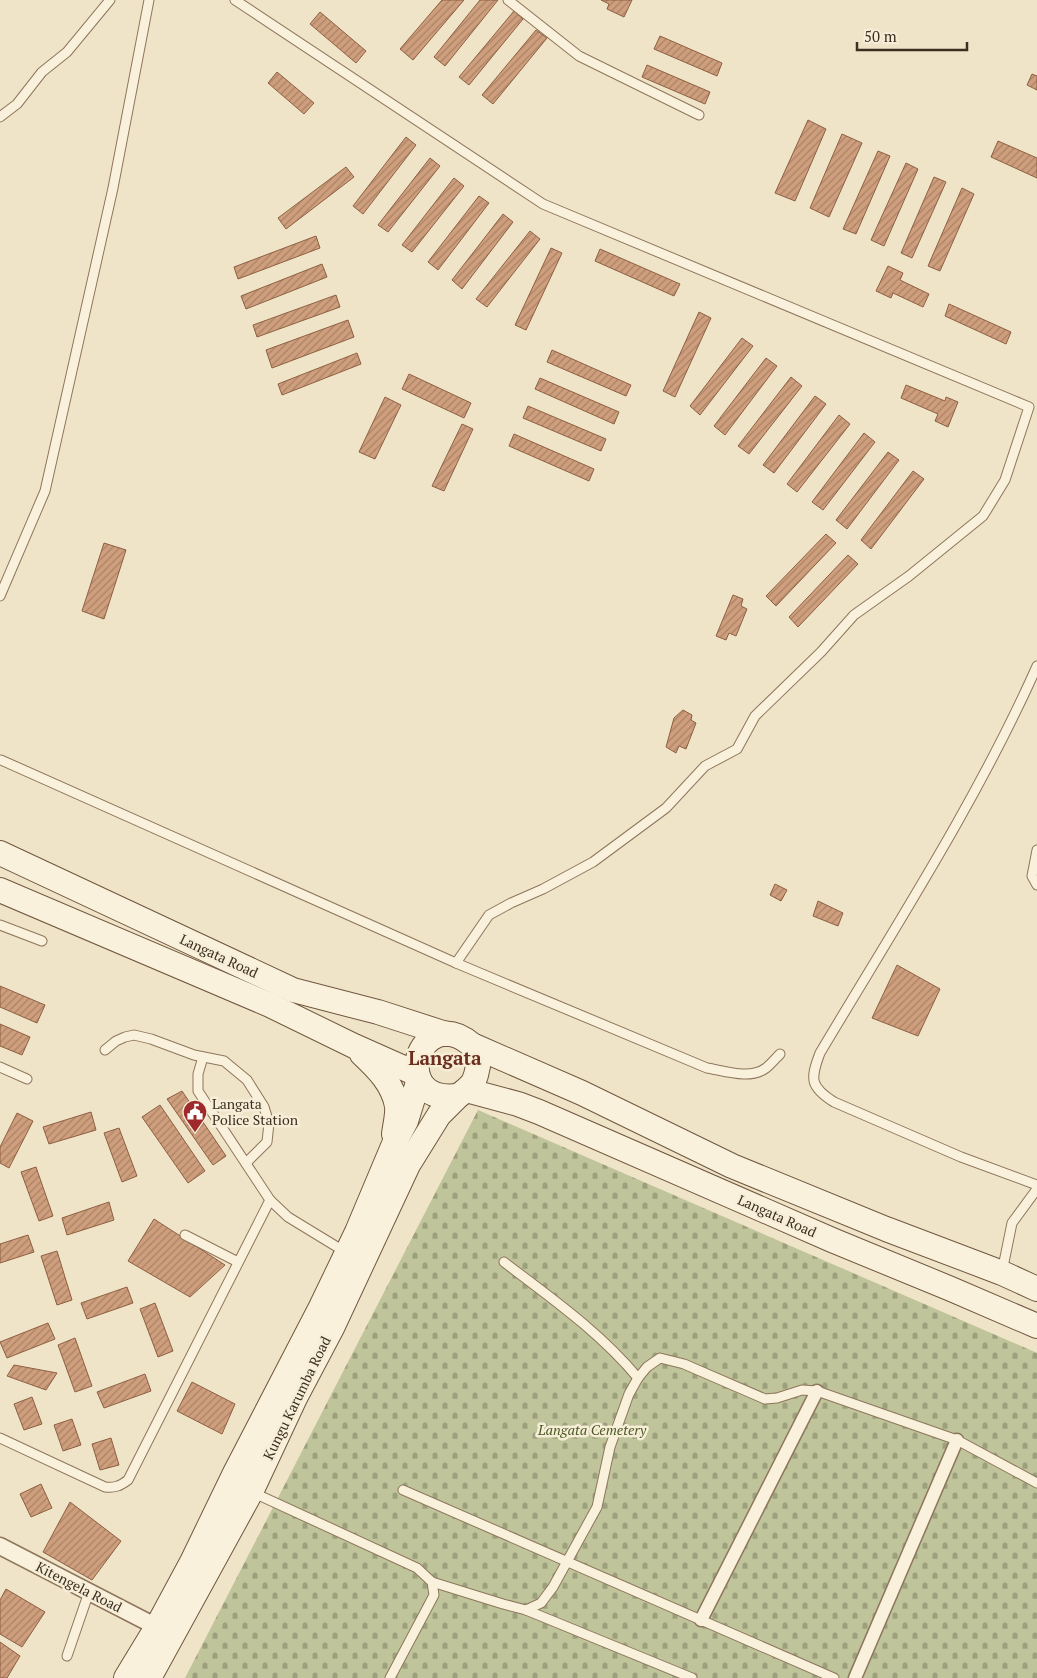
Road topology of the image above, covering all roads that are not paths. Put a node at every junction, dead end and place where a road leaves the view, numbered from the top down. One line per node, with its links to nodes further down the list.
1 (110, 0): 6 (lane)
2 (149, 0): 7 (lane)
3 (235, 0): 16 (lane)
4 (508, 0): 5 (lane)
5 (699, 115)
6 (0, 117)
7 (0, 596)
8 (1037, 666): 29 (lane)
9 (1, 760): 16 (lane)
10 (1037, 850): 12 (lane)
11 (0, 853): 17 (main road, Langata Road)
12 (1037, 885)
13 (0, 890): 19 (main road, Langata Road)
14 (0, 926): 15 (lane)
15 (42, 941)
16 (456, 963): 21 (lane)
17 (446, 1034): 18 (main road); 24 (main road)
18 (472, 1045): 26 (main road); 35 (main road, Langata Road)
19 (354, 1046): 24 (main road, Langata Road); 27 (main road)
20 (105, 1050): 22 (lane)
21 (780, 1054)
22 (203, 1057): 28 (lane); 28 (lane)
23 (0, 1067): 25 (lane)
24 (418, 1077): 26 (main road); 27 (main road)
25 (27, 1079)
26 (462, 1093): 37 (main road, Langata Road); 44 (main road, Kungu Karumba Road)
27 (394, 1144): 32 (main road)
28 (246, 1163): 30 (lane)
29 (1037, 1187): 35 (lane)
30 (270, 1200): 32 (lane); 33 (lane)
31 (185, 1235): 33 (lane)
32 (347, 1253): 51 (main road)
33 (238, 1262): 40 (lane)
34 (504, 1262): 38 (lane)
35 (1002, 1273): 36 (main road, Langata Road)
36 (1037, 1289)
37 (1037, 1326)
38 (638, 1378): 39 (lane); 46 (lane)
39 (817, 1391): 41 (lane); 50 (street)
40 (0, 1438)
41 (957, 1440): 42 (lane); 58 (street)
42 (1037, 1483)
43 (403, 1490): 46 (lane)
44 (251, 1492): 47 (lane); 54 (main road, Kungu Karumba Road)
45 (0, 1546): 48 (street, Kitengela Road)
46 (568, 1562): 49 (lane); 50 (lane)
47 (432, 1582): 49 (lane); 55 (lane)
48 (89, 1592): 51 (street, Kitengela Road); 52 (lane)
49 (526, 1610): 56 (lane)
50 (702, 1620): 57 (lane)
51 (157, 1627): 53 (main road)
52 (67, 1656)
53 (126, 1678)
54 (149, 1678)
55 (390, 1678)
56 (692, 1678)
57 (834, 1678)
58 (855, 1678)

